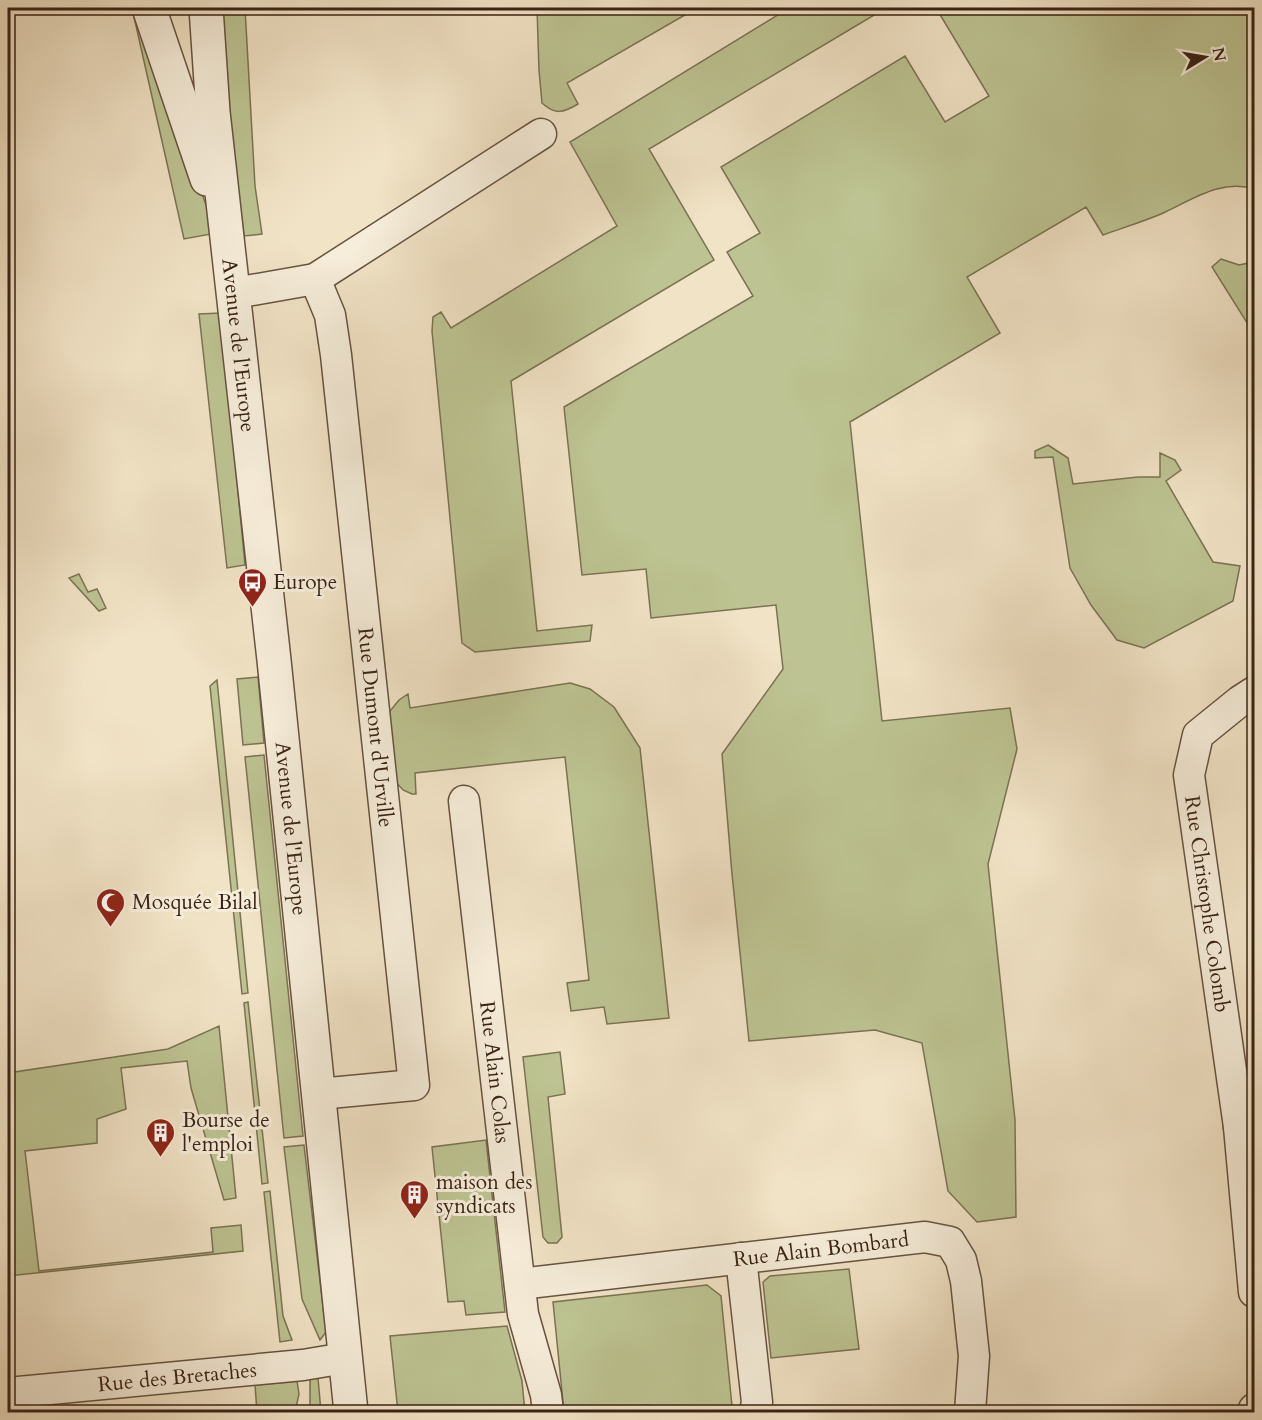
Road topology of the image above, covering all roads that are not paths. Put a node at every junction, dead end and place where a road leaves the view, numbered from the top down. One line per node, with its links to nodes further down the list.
1 (205, 8): 2 (street); 4 (street)
2 (150, 10): 4 (street)
3 (541, 134): 5 (street)
4 (229, 246): 6 (street, Avenue de l'Europe)
5 (315, 279): 6 (street); 9 (street, Rue Dumont d'Urville)
6 (235, 293): 9 (street, Avenue de l'Europe)
7 (1254, 692): 10 (street, Rue Christophe Colomb)
8 (464, 801): 12 (street, Rue Alain Colas)
9 (319, 1094): 14 (street, Avenue de l'Europe)
10 (1246, 1127): 13 (street, Rue Christophe Colomb)
11 (741, 1258): 12 (street, Rue Alain Bombard); 18 (street); 19 (street, Rue Alain Bombard)
12 (520, 1284): 17 (street, Rue Alain Colas)
13 (1254, 1293)
14 (345, 1358): 15 (street, Rue des Bretaches); 16 (street, Avenue de l'Europe)
15 (8, 1393)
16 (351, 1413)
17 (548, 1413)
18 (754, 1413)
19 (970, 1413)

